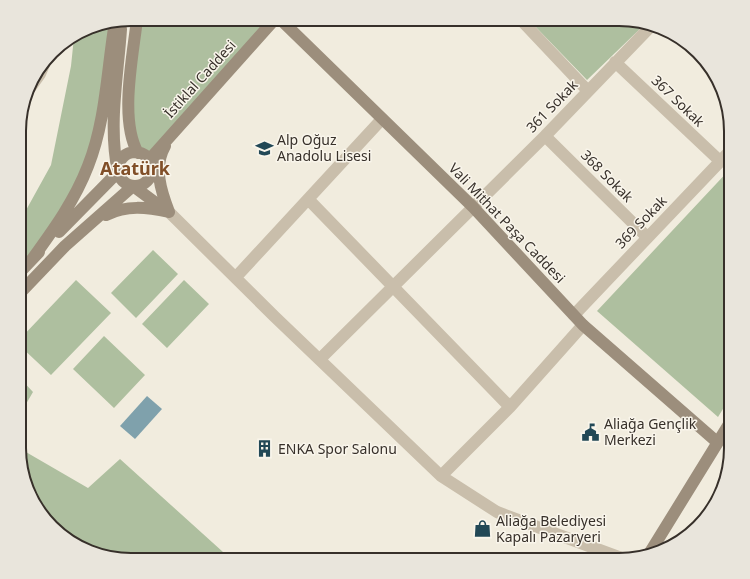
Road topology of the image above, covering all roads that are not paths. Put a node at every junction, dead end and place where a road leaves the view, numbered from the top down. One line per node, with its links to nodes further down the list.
1 (136, 26): 13 (street)
2 (269, 26): 11 (street, İstiklal Caddesi)
3 (287, 26): 10 (street, Vali Mithat Paşa Caddesi)
4 (527, 26): 9 (street)
5 (121, 27): 17 (street)
6 (114, 28): 25 (street)
7 (647, 30): 8 (street, 361 Sokak)
8 (615, 62): 9 (street, 361 Sokak); 16 (street, 367 Sokak)
9 (588, 91): 12 (street, 361 Sokak)
10 (382, 119): 20 (street); 21 (street, Vali Mithat Paşa Caddesi)
11 (174, 131): 15 (street, İstiklal Caddesi); 22 (street)
12 (545, 136): 21 (street, 361 Sokak); 24 (street, 368 Sokak)
13 (138, 153): 15 (street); 17 (street)
14 (724, 158): 16 (street, 369 Sokak)
15 (149, 160): 18 (street)
16 (721, 162): 24 (street, 369 Sokak)
17 (118, 172): 19 (street); 25 (street)
18 (148, 180): 19 (street); 22 (street)
19 (133, 186): 22 (street); 23 (street)
20 (308, 199): 27 (street); 29 (street)
21 (473, 207): 29 (street); 30 (street, Vali Mithat Paşa Caddesi)
22 (169, 212): 23 (street); 27 (street)
23 (95, 220): 28 (street)
24 (647, 237): 30 (street, 369 Sokak)
25 (33, 258): 26 (street)
26 (26, 266)
27 (236, 277): 32 (street)
28 (26, 287)
29 (392, 288): 32 (street); 33 (street)
30 (574, 315): 31 (street, Vali Mithat Paşa Caddesi)
31 (583, 325): 33 (street); 35 (street, Vali Mithat Paşa Caddesi)
32 (320, 359): 36 (street)
33 (510, 407): 36 (street)
34 (724, 432): 35 (street)
35 (717, 442): 37 (street)
36 (441, 476): 38 (street)
37 (653, 547)
38 (608, 553)

